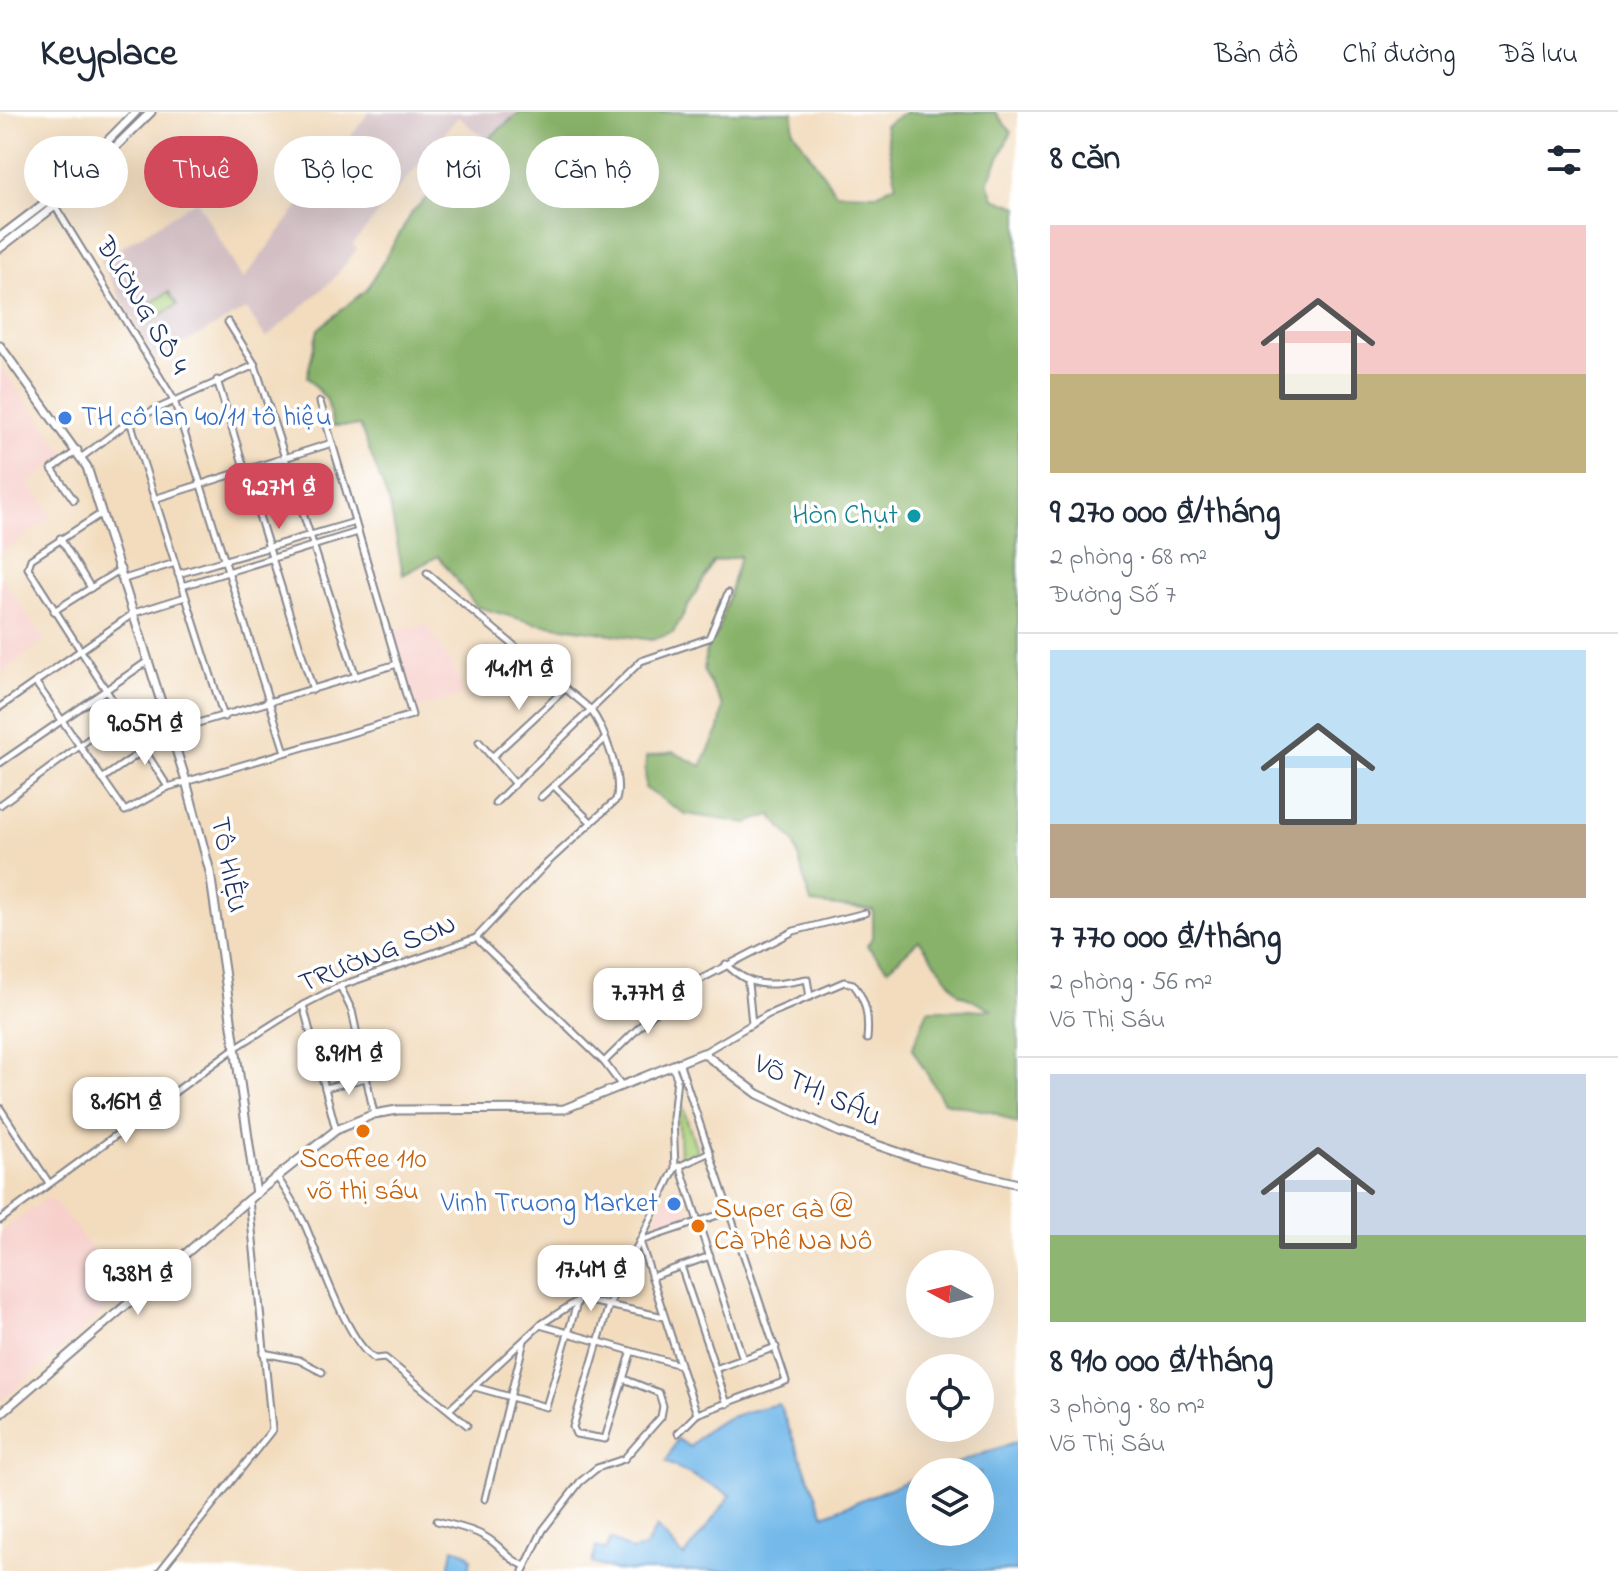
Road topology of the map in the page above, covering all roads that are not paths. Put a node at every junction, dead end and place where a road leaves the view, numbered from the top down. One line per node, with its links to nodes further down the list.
1 (136, 112): 3 (main road)
2 (151, 112): 4 (main road)
3 (114, 136)
4 (125, 136)
5 (44, 208): 8 (main road)
6 (46, 208): 9 (main road)
7 (55, 208): 14 (street, ĐƯỜNG SỐ 4)
8 (0, 237)
9 (0, 248)
10 (228, 322): 12 (street)
11 (0, 346): 18 (main road, TÔ HIỆU)
12 (255, 365): 13 (street); 19 (street)
13 (217, 380): 14 (street); 20 (street)
14 (174, 400): 16 (street); 21 (street, ĐƯỜNG SỐ 4)
15 (320, 402): 17 (street)
16 (130, 421): 18 (street); 22 (street)
17 (332, 443): 19 (street); 25 (street)
18 (80, 453): 23 (street); 24 (main road, TÔ HIỆU)
19 (287, 457): 20 (street); 27 (street)
20 (245, 471): 21 (street); 30 (street)
21 (200, 485): 22 (street); 32 (street, ĐƯỜNG SỐ 4)
22 (154, 499): 33 (street)
23 (74, 500)
24 (102, 513): 28 (street); 34 (main road, TÔ HIỆU)
25 (355, 522): 26 (street); 27 (street)
26 (358, 532): 29 (street); 47 (street)
27 (312, 535): 29 (street); 30 (street)
28 (60, 538): 40 (street); 43 (street)
29 (315, 545): 31 (street); 48 (street)
30 (269, 547): 31 (street); 32 (street)
31 (272, 559): 35 (street); 51 (street)
32 (224, 560): 35 (street, ĐƯỜNG SỐ 4); 37 (street)
33 (175, 563): 37 (street); 38 (street)
34 (121, 569): 38 (main road, TÔ HIỆU); 40 (street)
35 (227, 572): 39 (street); 53 (street, ĐƯỜNG SỐ 4)
36 (427, 573): 50 (street, TRƯỜNG SƠN)
37 (178, 574): 39 (street)
38 (124, 579): 44 (main road, TÔ HIỆU)
39 (182, 586): 42 (street)
40 (91, 588): 43 (street)
41 (728, 593): 55 (street)
42 (185, 597): 44 (street); 57 (street)
43 (54, 611): 45 (street)
44 (134, 613): 45 (street); 46 (main road, TÔ HIỆU)
45 (80, 650): 49 (street); 52 (street)
46 (149, 661): 52 (street); 59 (main road, TÔ HIỆU)
47 (397, 664): 48 (street); 64 (street)
48 (356, 677): 51 (street)
49 (36, 683): 54 (street); 58 (street)
50 (565, 689): 55 (street, TRƯỜNG SƠN); 65 (street)
51 (313, 690): 53 (street)
52 (105, 691): 56 (street); 58 (street)
53 (269, 703): 57 (street); 64 (street, ĐƯỜNG SỐ 4)
54 (0, 707)
55 (590, 709): 60 (street, TRƯỜNG SƠN); 69 (street)
56 (120, 716): 62 (street); 63 (street)
57 (224, 717): 59 (street)
58 (62, 720): 62 (street); 66 (street)
59 (171, 731): 63 (street); 68 (main road, TÔ HIỆU)
60 (606, 738): 70 (street); 75 (street, TRƯỜNG SƠN)
61 (479, 742): 65 (street)
62 (79, 745): 67 (street); 74 (street)
63 (143, 751): 67 (street); 71 (street)
64 (285, 752): 68 (street)
65 (492, 757): 69 (street)
66 (0, 763)
67 (102, 779): 71 (street)
68 (186, 781): 71 (street); 86 (main road, TÔ HIỆU)
69 (515, 784): 73 (street)
70 (554, 786): 72 (street); 75 (street)
71 (168, 787)
72 (541, 797)
73 (495, 803)
74 (0, 805)
75 (591, 822): 77 (street, TRƯỜNG SƠN)
76 (865, 913): 78 (street)
77 (476, 938): 80 (street, TRƯỜNG SƠN); 89 (street)
78 (726, 964): 79 (street); 89 (street)
79 (748, 983): 81 (street); 83 (street)
80 (340, 986): 82 (street, TRƯỜNG SƠN); 85 (street)
81 (810, 997): 83 (street); 84 (street)
82 (303, 1005): 86 (street, TRƯỜNG SƠN); 87 (street)
83 (752, 1024): 88 (street)
84 (867, 1039)
85 (358, 1043): 87 (street); 91 (street)
86 (235, 1048): 100 (street, TRƯỜNG SƠN); 102 (main road, TÔ HIỆU)
87 (316, 1053): 93 (street)
88 (703, 1053): 90 (main road); 101 (main road, VÕ THỊ SÁU)
89 (604, 1062): 92 (street)
90 (675, 1062): 92 (main road); 97 (street); 98 (street)
91 (366, 1078): 93 (street); 95 (street)
92 (623, 1087): 95 (main road)
93 (325, 1088): 96 (street)
94 (0, 1108): 100 (street)
95 (374, 1114): 96 (main road)
96 (336, 1130): 99 (main road)
97 (710, 1152): 98 (street); 103 (street)
98 (678, 1167): 105 (street); 106 (street)
99 (277, 1177): 102 (main road); 128 (street)
100 (49, 1183): 104 (street, TRƯỜNG SƠN)
101 (1018, 1184)
102 (253, 1196): 118 (street); 129 (main road)
103 (730, 1211): 105 (street); 117 (street)
104 (0, 1220)
105 (698, 1221): 106 (street); 107 (street)
106 (640, 1241): 109 (street); 111 (street)
107 (710, 1256): 108 (street); 120 (street)
108 (681, 1266): 109 (street); 122 (street)
109 (651, 1277): 112 (street)
110 (579, 1299): 111 (street); 113 (street); 114 (street)
111 (609, 1305): 112 (street); 116 (street)
112 (664, 1317): 121 (street)
113 (540, 1325): 114 (street); 115 (street)
114 (566, 1334): 116 (street); 126 (street)
115 (524, 1340): 125 (street); 126 (street)
116 (597, 1343): 119 (street); 124 (street)
117 (776, 1347): 120 (street); 127 (street)
118 (263, 1353): 123 (street); 136 (street)
119 (631, 1353): 121 (street); 124 (street)
120 (743, 1359): 122 (street)
121 (680, 1365): 130 (street)
122 (715, 1369): 127 (street)
123 (322, 1372)
124 (624, 1379): 135 (street)
125 (475, 1387): 126 (street); 128 (street)
126 (511, 1398): 133 (street)
127 (727, 1404): 130 (street)
128 (450, 1409): 131 (street)
129 (0, 1414)
130 (697, 1414): 132 (street)
131 (467, 1425)
132 (678, 1433)
133 (485, 1499)
134 (437, 1521): 135 (street)
135 (524, 1568)
136 (160, 1571)

